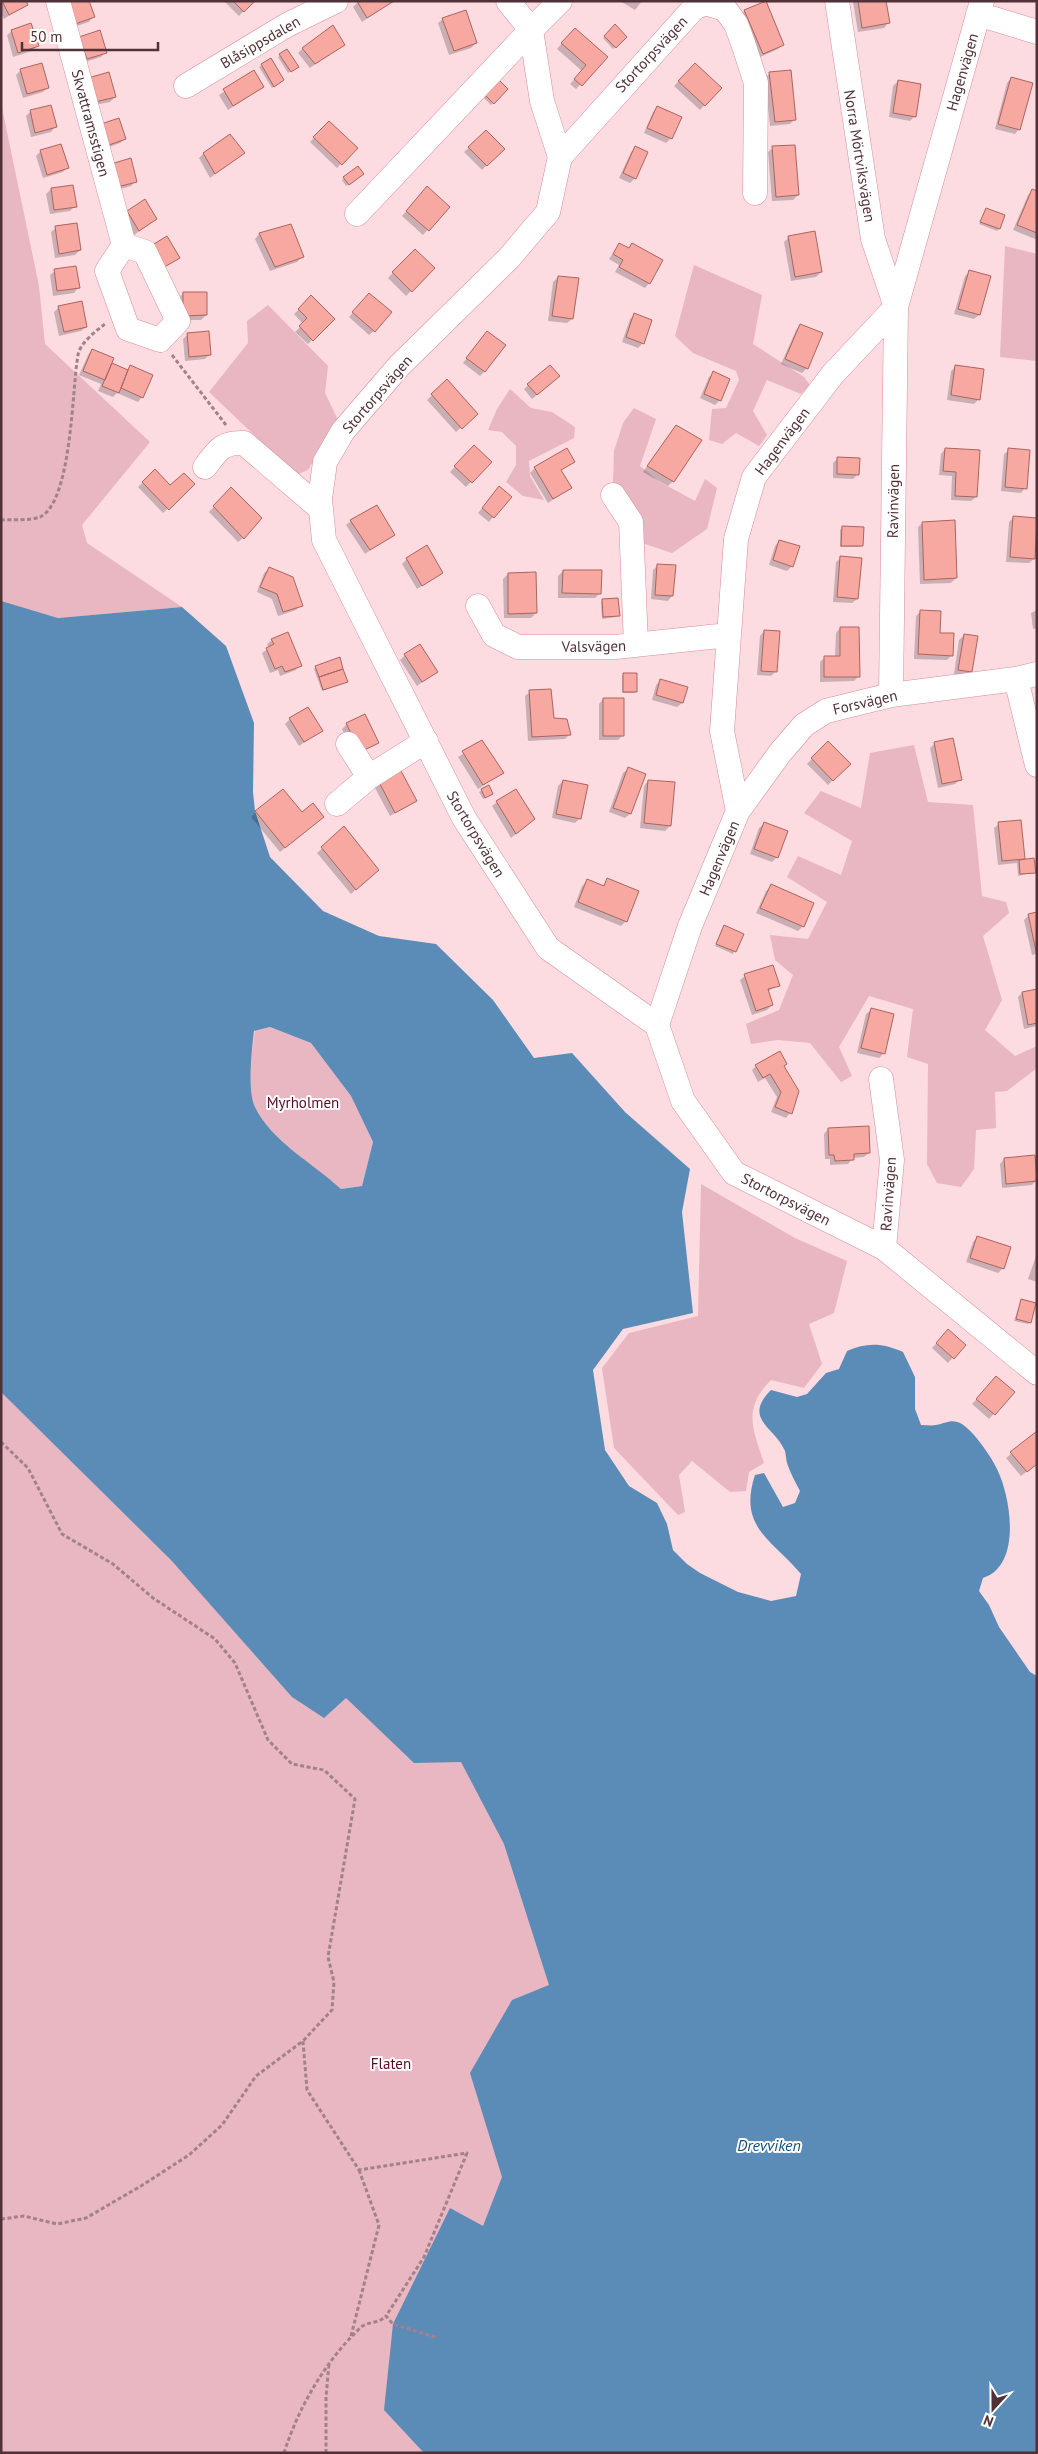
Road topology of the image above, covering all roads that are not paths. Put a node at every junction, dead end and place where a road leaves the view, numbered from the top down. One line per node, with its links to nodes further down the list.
1 (58, 1): 13 (street, Skvattramsstigen)
2 (336, 1): 9 (street, Blåsippsdalen)
3 (508, 1): 7 (street)
4 (560, 1): 7 (street)
5 (837, 1): 14 (street, Norra Mörtviksvägen)
6 (980, 8): 8 (street); 14 (street, Hagenvägen)
7 (530, 30): 10 (street); 12 (street)
8 (1037, 32)
9 (186, 86)
10 (560, 157): 11 (street, Stortorpsvägen); 17 (street, Stortorpsvägen)
11 (755, 193)
12 (357, 214)
13 (124, 244): 13 (street)
14 (896, 307): 19 (street, Hagenvägen); 22 (street, Ravinvägen)
15 (205, 466): 17 (street)
16 (613, 495): 20 (street)
17 (321, 509): 23 (street, Stortorpsvägen)
18 (478, 606): 20 (street, Valsvägen)
19 (729, 635): 20 (street, Valsvägen); 28 (street, Hagenvägen)
20 (636, 645)
21 (1027, 677): 22 (street, Forsvägen); 25 (street)
22 (891, 695): 28 (street, Forsvägen)
23 (426, 741): 26 (street); 29 (street, Stortorpsvägen)
24 (348, 744): 26 (street)
25 (1037, 765)
26 (369, 776): 27 (street)
27 (337, 804)
28 (738, 811): 29 (street, Hagenvägen)
29 (657, 1025): 31 (street, Stortorpsvägen)
30 (881, 1079): 31 (street, Ravinvägen)
31 (884, 1248): 32 (street, Stortorpsvägen)
32 (1037, 1372)

